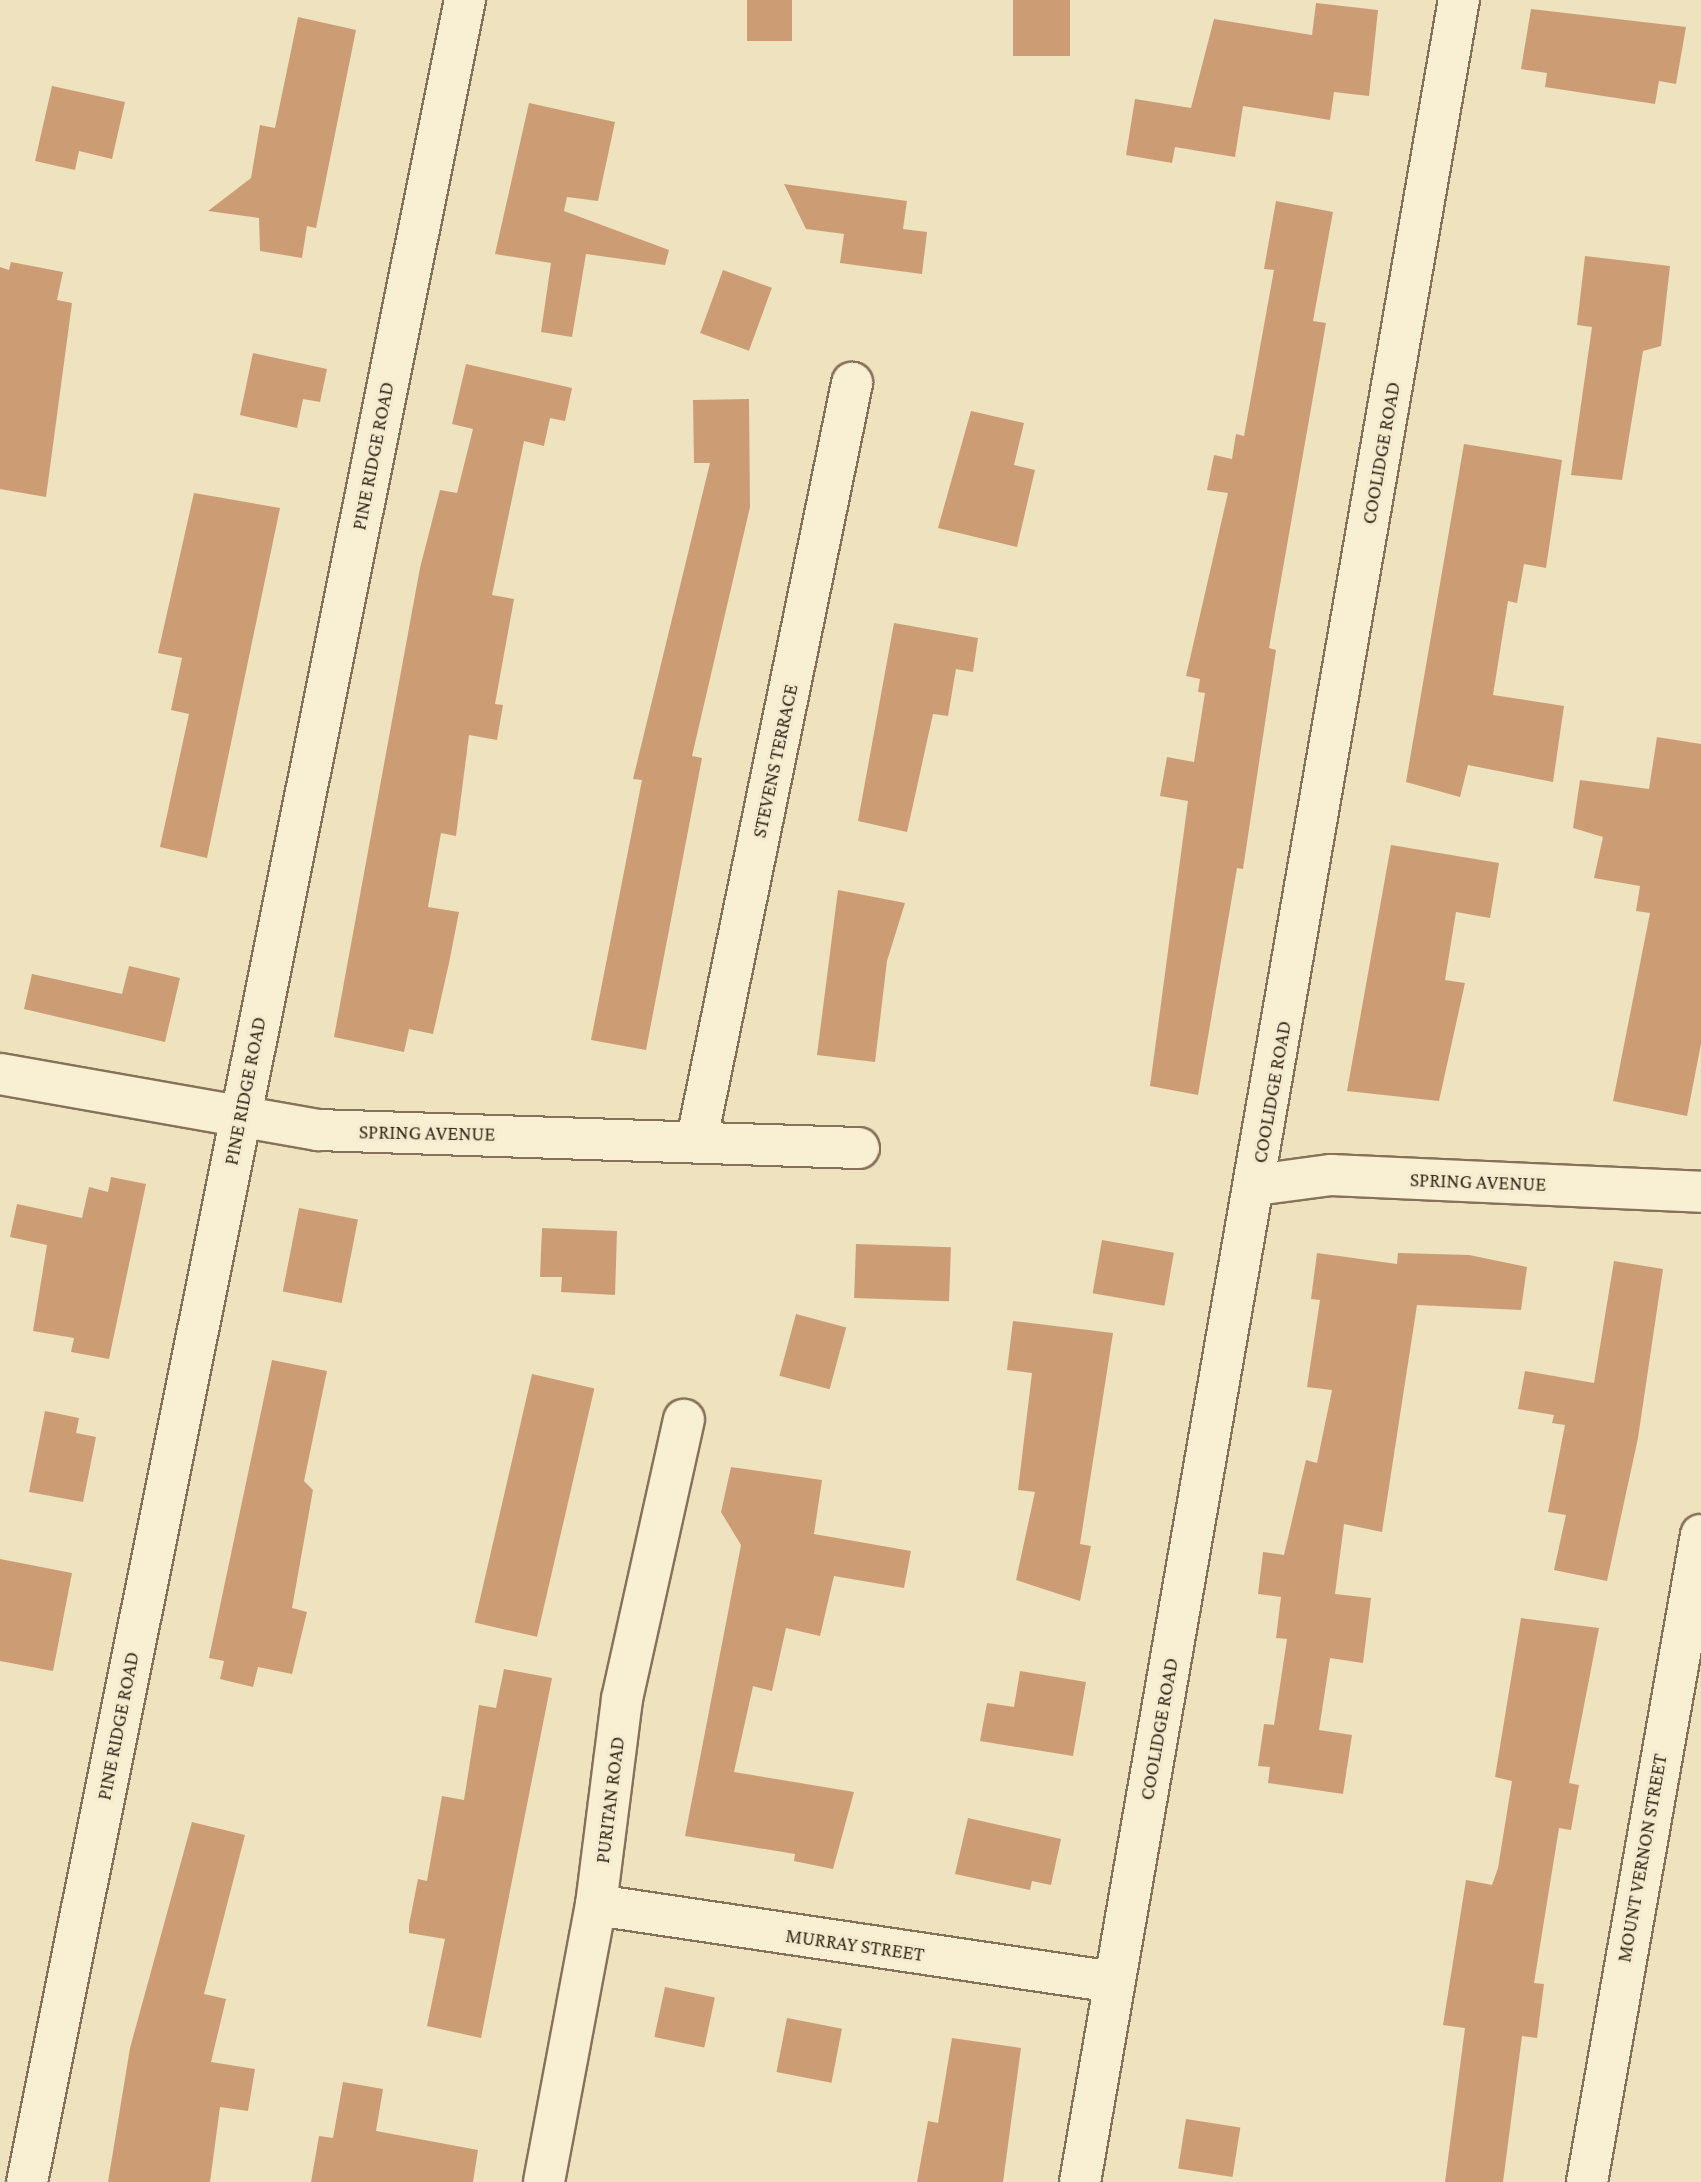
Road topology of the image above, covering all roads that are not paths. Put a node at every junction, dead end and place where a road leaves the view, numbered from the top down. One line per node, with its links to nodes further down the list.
1 (465, 0): 5 (street, PINE RIDGE ROAD)
2 (1459, 0): 8 (street, COOLIDGE ROAD)
3 (852, 383): 6 (street, STEVENS TERRACE)
4 (0, 1074): 5 (street, SPRING AVENUE)
5 (240, 1117): 6 (street, SPRING AVENUE); 14 (street, PINE RIDGE ROAD)
6 (697, 1139): 7 (street, SPRING AVENUE)
7 (859, 1148)
8 (1256, 1185): 9 (street, SPRING AVENUE); 13 (street, COOLIDGE ROAD)
9 (1701, 1192)
10 (684, 1420): 12 (street, PURITAN ROAD)
11 (1701, 1535): 17 (street, MOUNT VERNON STREET)
12 (596, 1905): 13 (street, MURRAY STREET); 15 (street, PURITAN ROAD)
13 (1114, 1982): 16 (street, COOLIDGE ROAD)
14 (27, 2182)
15 (544, 2182)
16 (1080, 2182)
17 (1587, 2182)

